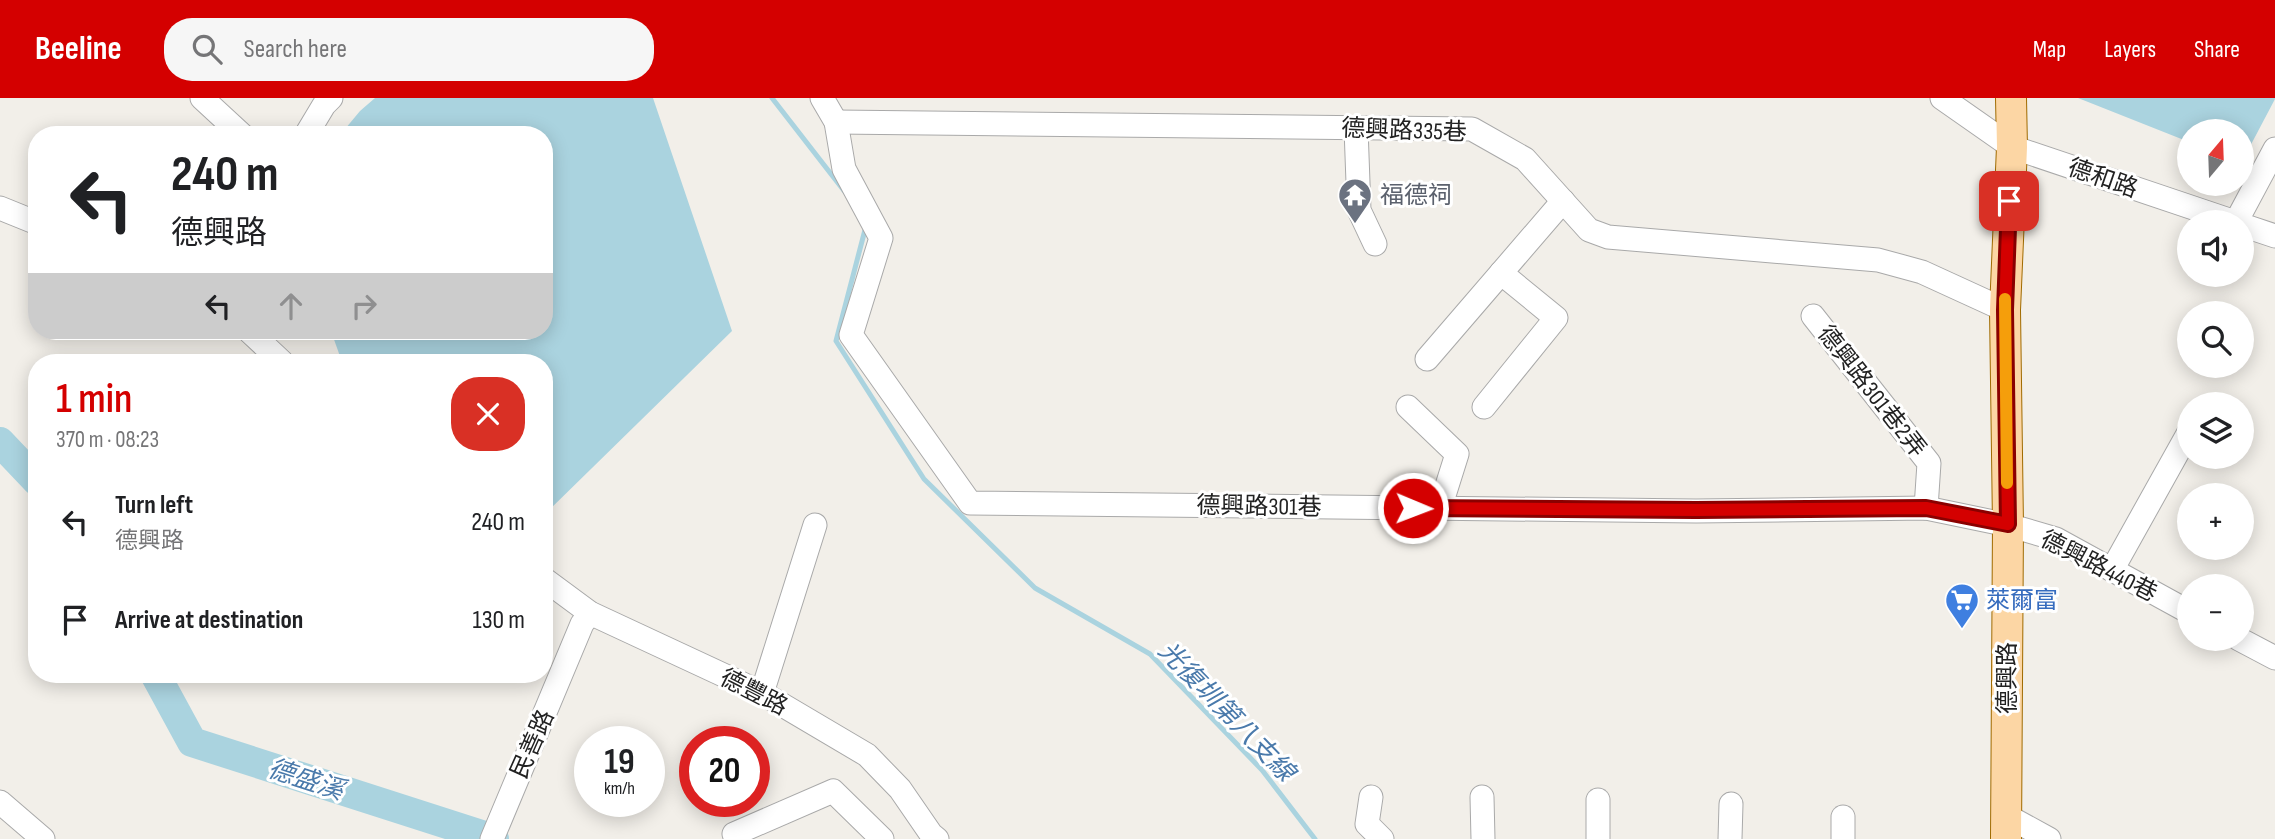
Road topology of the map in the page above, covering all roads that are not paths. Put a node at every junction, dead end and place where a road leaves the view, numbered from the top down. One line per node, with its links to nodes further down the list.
1 (202, 98): 7 (street)
2 (331, 98): 8 (street)
3 (822, 98): 6 (street, 德興路301巷)
4 (1942, 98): 10 (street, 德和路)
5 (2011, 98): 10 (main road, 德興路)
6 (836, 122): 9 (street, 德興路335巷); 29 (street, 德興路301巷)
7 (232, 126)
8 (311, 126)
9 (1356, 128): 12 (street, 德興路335巷); 19 (street)
10 (2012, 147): 14 (street, 德和路); 21 (main road, 德興路)
11 (2275, 149): 15 (street)
12 (1563, 201): 20 (street); 21 (street, 德興路335巷)
13 (0, 208): 16 (street)
14 (2199, 210)
15 (2242, 210)
16 (28, 219)
17 (2254, 229): 18 (street)
18 (2275, 236)
19 (1375, 244)
20 (1501, 273): 25 (street); 27 (street)
21 (2005, 310): 31 (main road, 德興路)
22 (1814, 316): 30 (street, 德興路301巷2弄)
23 (259, 340): 24 (street)
24 (273, 354)
25 (1427, 359)
26 (1408, 407): 29 (street)
27 (1484, 407)
28 (2177, 453): 33 (street)
29 (1440, 508): 30 (street, 德興路301巷)
30 (1926, 508): 31 (street, 德興路301巷)
31 (2008, 524): 33 (street, 德興路440巷); 45 (main road, 德興路)
32 (815, 526): 39 (street)
33 (2112, 569): 35 (street, 德興路440巷)
34 (553, 585): 36 (street, 德豐路)
35 (2177, 605)
36 (590, 612): 39 (street, 德豐路); 49 (street, 民善路)
37 (2254, 647): 38 (street)
38 (2275, 658)
39 (762, 693): 47 (street, 德豐路)
40 (1371, 797): 51 (street)
41 (1482, 797): 52 (street)
42 (1598, 800): 53 (street)
43 (0, 802): 48 (street)
44 (1731, 804): 54 (street)
45 (2007, 827): 55 (street)
46 (734, 834): 50 (street)
47 (929, 837)
48 (43, 839)
49 (492, 839)
50 (882, 839)
51 (1382, 839)
52 (1483, 839)
53 (1598, 839)
54 (1730, 839)
55 (2049, 839)

